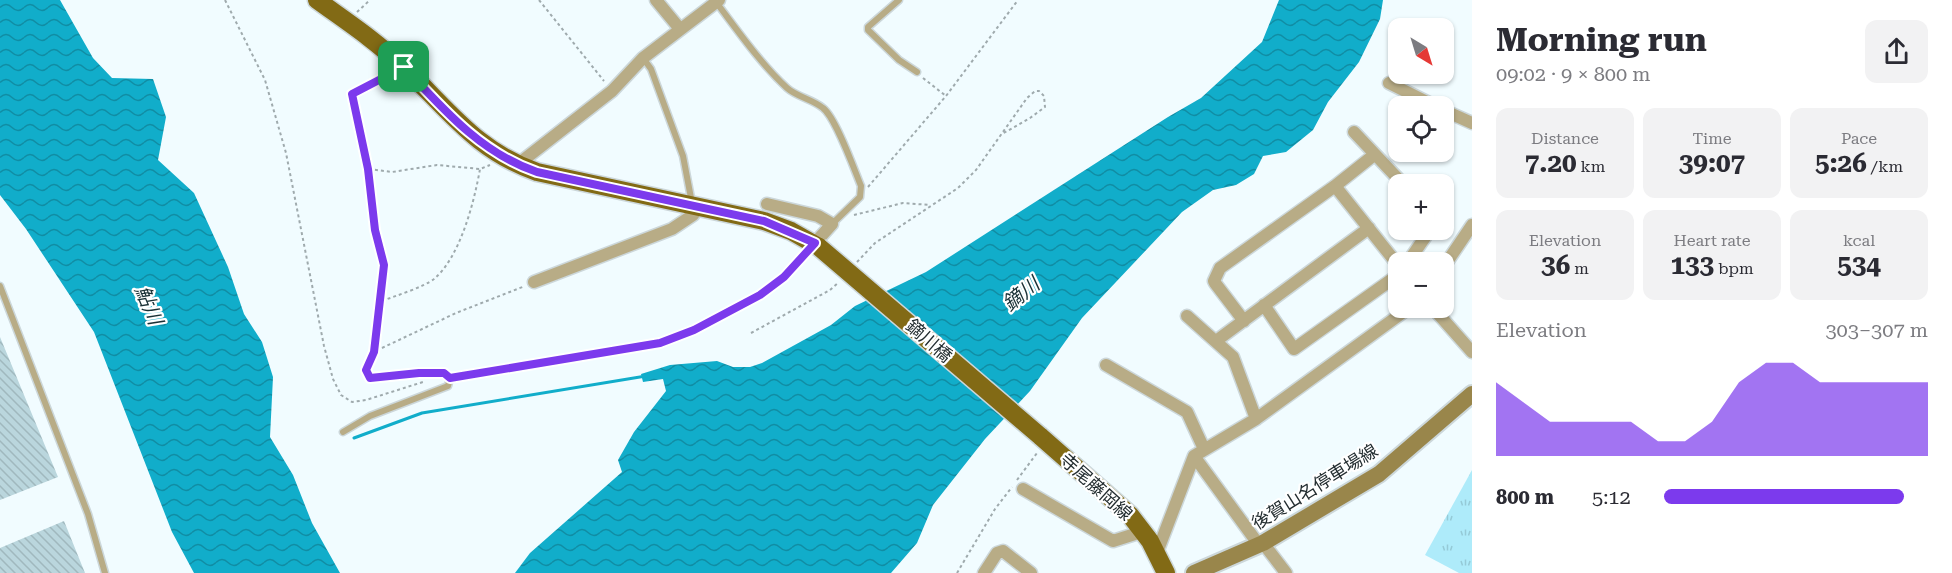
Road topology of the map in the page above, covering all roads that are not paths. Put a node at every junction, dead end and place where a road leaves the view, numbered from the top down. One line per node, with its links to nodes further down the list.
1 (656, 0): 5 (street)
2 (899, 0): 7 (lane)
3 (320, 1): 14 (main road)
4 (718, 1): 5 (street); 19 (lane)
5 (680, 29): 6 (street)
6 (643, 58): 14 (street); 18 (lane)
7 (917, 72)
8 (1391, 84): 9 (street)
9 (1415, 96)
10 (1454, 115): 11 (street)
11 (1472, 123)
12 (1354, 132): 13 (street)
13 (1374, 155): 15 (street); 16 (street)
14 (510, 161): 18 (main road)
15 (1393, 174)
16 (1335, 186): 21 (street); 32 (street)
17 (767, 204): 19 (street)
18 (695, 206): 22 (main road); 26 (street)
19 (832, 224): 22 (street)
20 (1472, 225): 24 (street)
21 (1369, 228): 23 (street); 28 (street)
22 (817, 245): 40 (main road, 鏑川橋, bridge)
23 (1388, 252)
24 (1454, 252)
25 (1388, 281): 28 (street)
26 (534, 282)
27 (0, 286): 46 (lane)
28 (1264, 306): 32 (street)
29 (1187, 316): 33 (street)
30 (1395, 318): 38 (street)
31 (1442, 318): 35 (street)
32 (1244, 321): 33 (street)
33 (1216, 341): 38 (street)
34 (374, 352): 39 (lane)
35 (1472, 352)
36 (1106, 365): 41 (street)
37 (1472, 394): 44 (main road, 後賀山名停車場線)
38 (1256, 419): 41 (street)
39 (343, 432)
40 (1043, 438): 43 (main road, 寺尾藤岡線)
41 (1199, 452): 44 (street); 45 (street)
42 (1023, 489): 43 (street)
43 (1142, 529): 45 (main road, 寺尾藤岡線)
44 (1261, 544): 50 (main road, 後賀山名停車場線); 51 (street)
45 (1156, 555): 49 (main road, 寺尾藤岡線)
46 (105, 573)
47 (984, 573): 48 (street)
48 (1030, 573)
49 (1166, 573)
50 (1194, 573)
51 (1286, 573)

